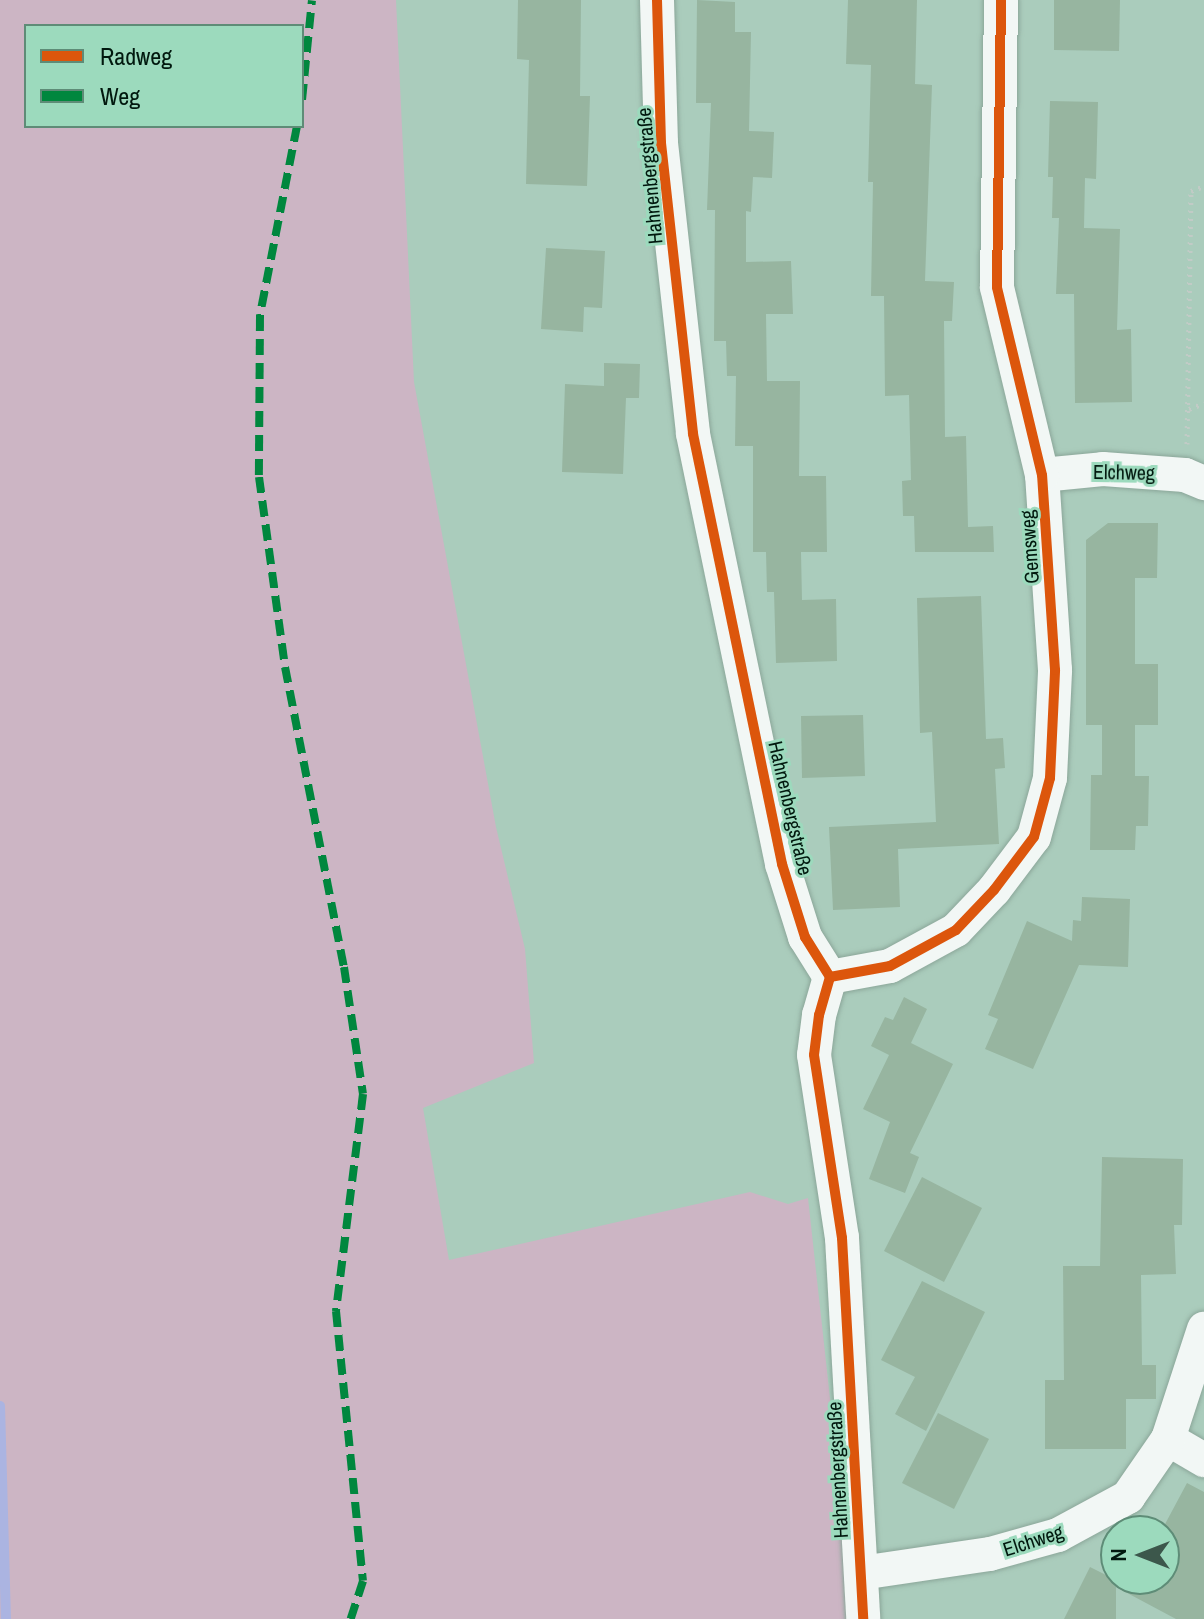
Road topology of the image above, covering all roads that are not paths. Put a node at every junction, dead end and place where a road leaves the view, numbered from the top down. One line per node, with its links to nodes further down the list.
1 (657, 0): 5 (street, Hahnenbergstraße)
2 (1001, 0): 3 (street, Gemsweg)
3 (1042, 475): 4 (street, Elchweg); 5 (street, Gemsweg)
4 (1194, 479)
5 (830, 977): 9 (street, Hahnenbergstraße)
6 (1204, 1329): 7 (street, Elchweg)
7 (1168, 1439): 8 (street); 9 (street, Elchweg)
8 (1204, 1460)
9 (861, 1573): 10 (street, Hahnenbergstraße)
10 (863, 1619)

